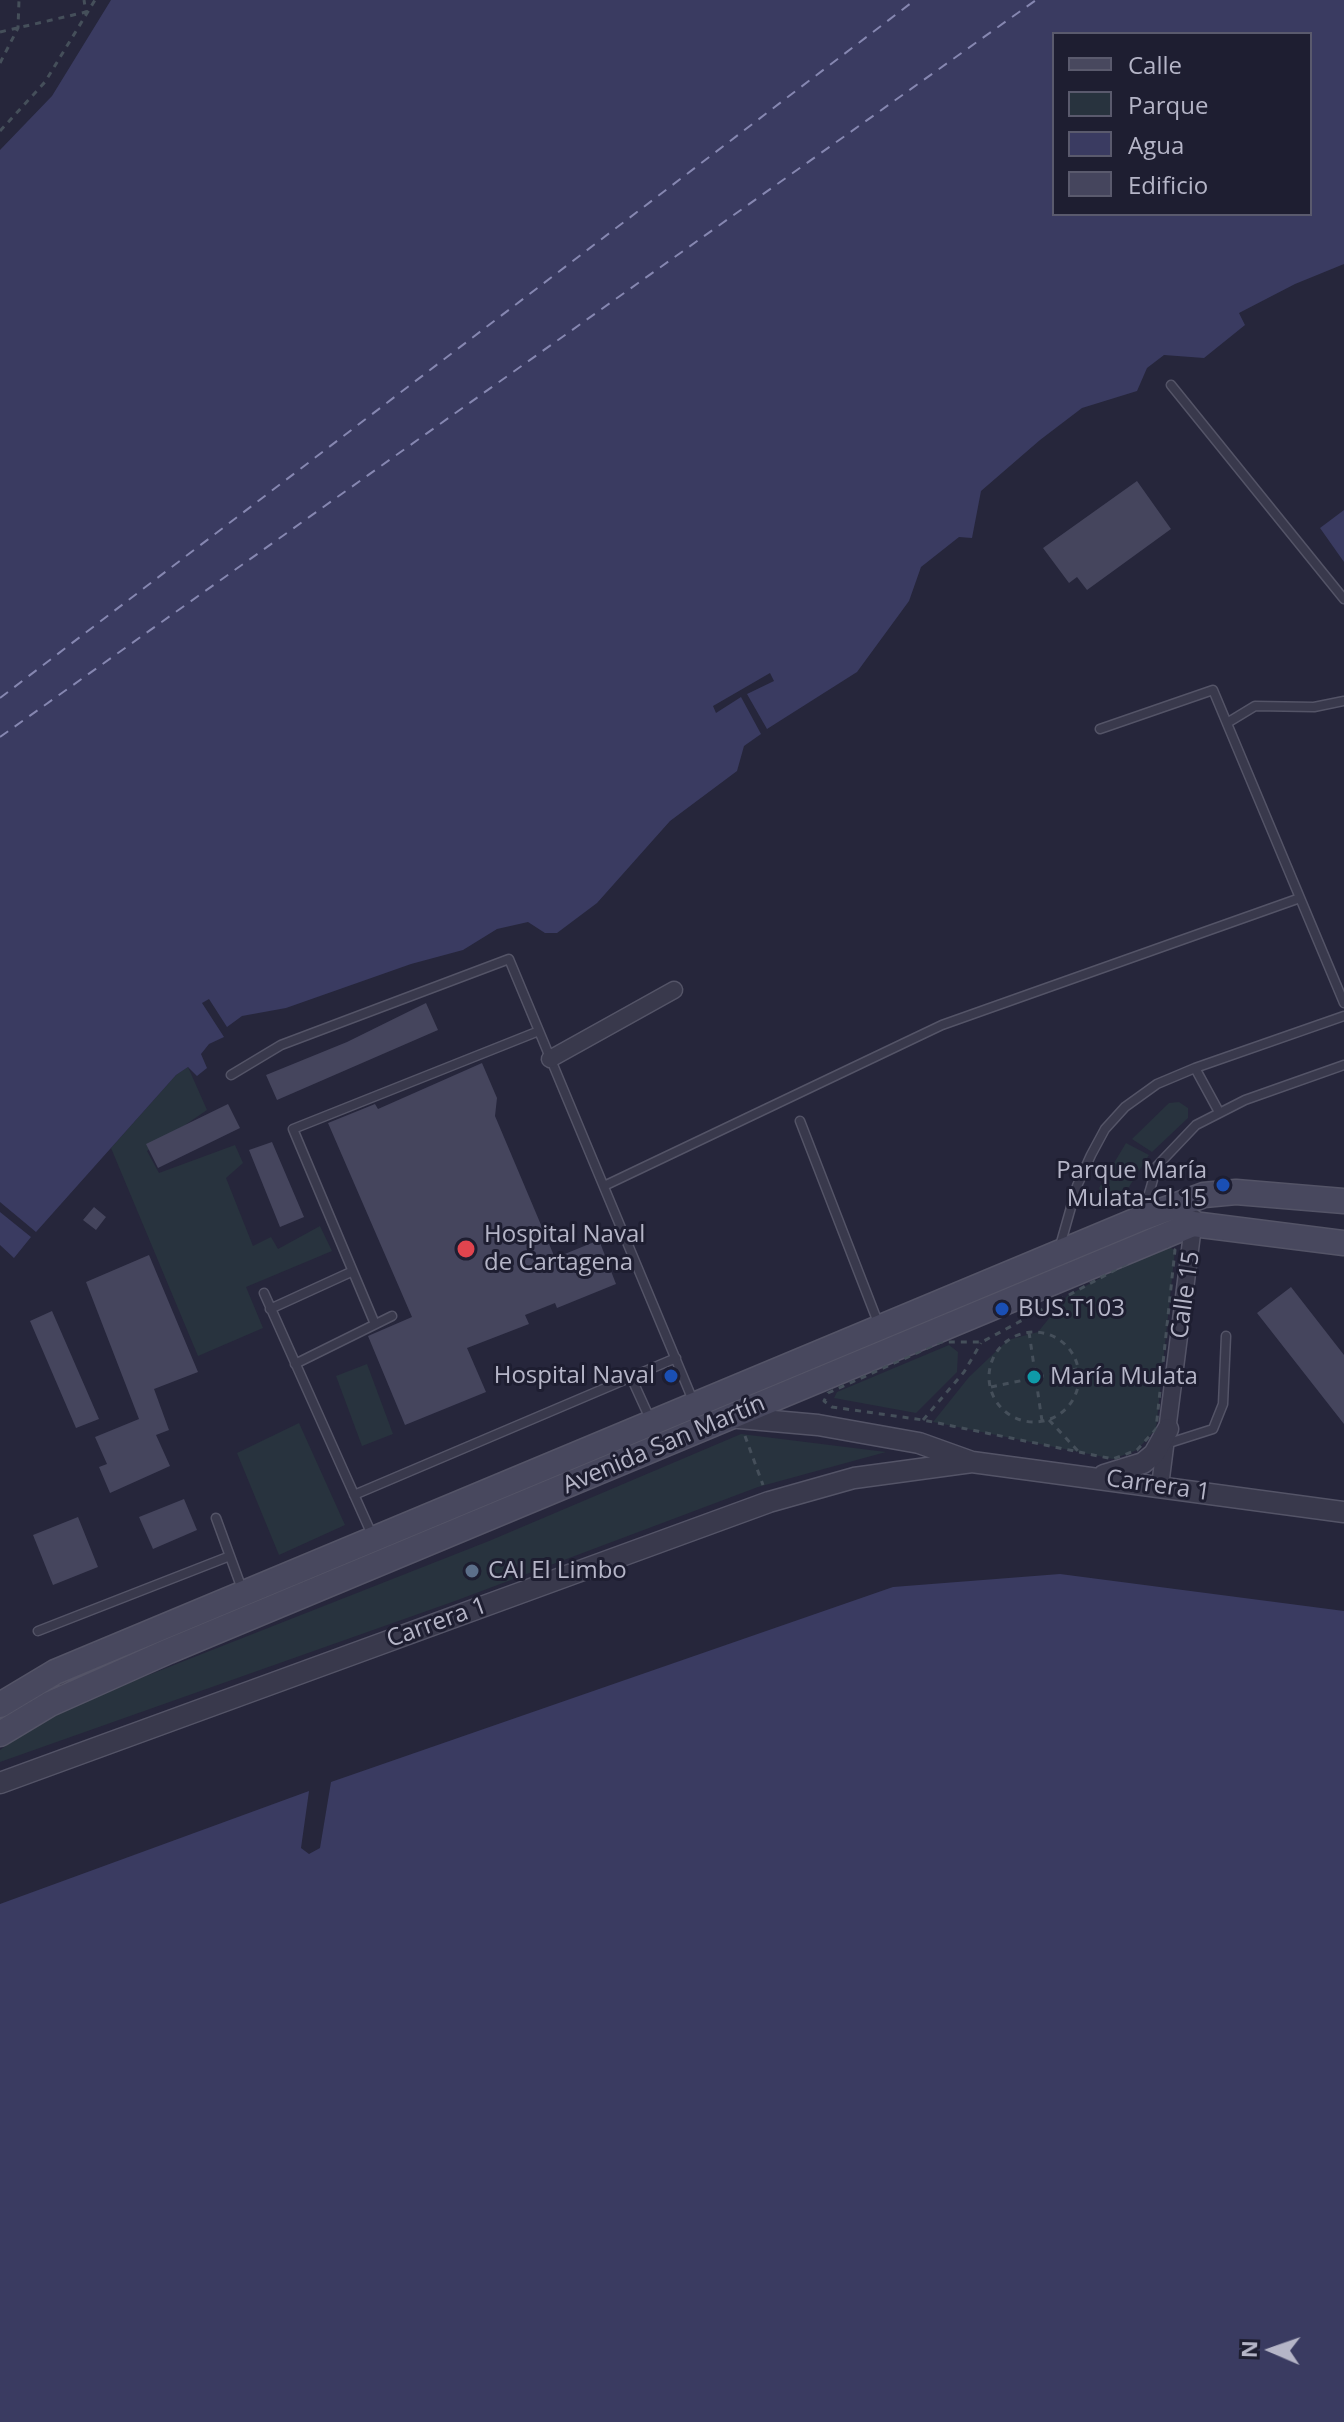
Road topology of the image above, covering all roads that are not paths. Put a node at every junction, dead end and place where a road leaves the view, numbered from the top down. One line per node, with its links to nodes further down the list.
1 (1171, 385): 2 (lane)
2 (1344, 599)
3 (1344, 701): 4 (lane)
4 (1227, 723): 5 (lane); 6 (lane)
5 (1100, 729)
6 (1300, 898): 8 (lane); 17 (lane)
7 (674, 990): 11 (street)
8 (1344, 1003)
9 (1344, 1016): 13 (lane)
10 (539, 1031): 11 (lane); 14 (lane); 23 (lane)
11 (550, 1059): 17 (lane)
12 (1344, 1065): 15 (lane)
13 (1195, 1068): 15 (lane); 22 (lane)
14 (231, 1075)
15 (1219, 1112): 20 (lane)
16 (800, 1121): 28 (lane)
17 (604, 1186): 30 (lane)
18 (1344, 1201): 19 (main road, Avenida San Martín)
19 (1190, 1212): 20 (main road, Avenida San Martín); 21 (main road, Avenida San Martín); 35 (main road, Avenida San Martín); 36 (street, Calle 15)
20 (1142, 1218): 22 (main road, Avenida San Martín)
21 (1344, 1243)
22 (1059, 1251): 28 (main road, Avenida San Martín)
23 (351, 1272): 25 (lane); 27 (lane)
24 (264, 1293): 25 (lane)
25 (270, 1309): 31 (lane)
26 (392, 1316): 27 (lane)
27 (375, 1324): 31 (lane)
28 (880, 1326): 33 (main road, Avenida San Martín)
29 (1226, 1336): 36 (lane)
30 (676, 1358): 32 (lane); 33 (lane)
31 (295, 1364): 40 (lane)
32 (631, 1377): 34 (lane); 40 (lane)
33 (695, 1404): 34 (main road, Avenida San Martín); 35 (street, Carrera 1)
34 (652, 1422): 43 (main road, Avenida San Martín)
35 (737, 1424): 37 (street, Carrera 1); 49 (main road, Avenida San Martín)
36 (1167, 1436): 38 (street); 39 (street, Calle 15)
37 (972, 1462): 38 (street, Carrera 1); 50 (street, Carrera 1)
38 (1096, 1477): 39 (street, Carrera 1)
39 (1160, 1486): 41 (street, Carrera 1)
40 (354, 1495): 43 (lane)
41 (1344, 1512)
42 (216, 1518): 44 (lane)
43 (373, 1538): 45 (main road, Avenida San Martín)
44 (230, 1556): 45 (lane); 46 (lane)
45 (244, 1593): 47 (main road, Avenida San Martín)
46 (38, 1631)
47 (55, 1672): 48 (main road); 49 (main road, Avenida San Martín)
48 (0, 1684)
49 (2, 1720)
50 (0, 1783)

